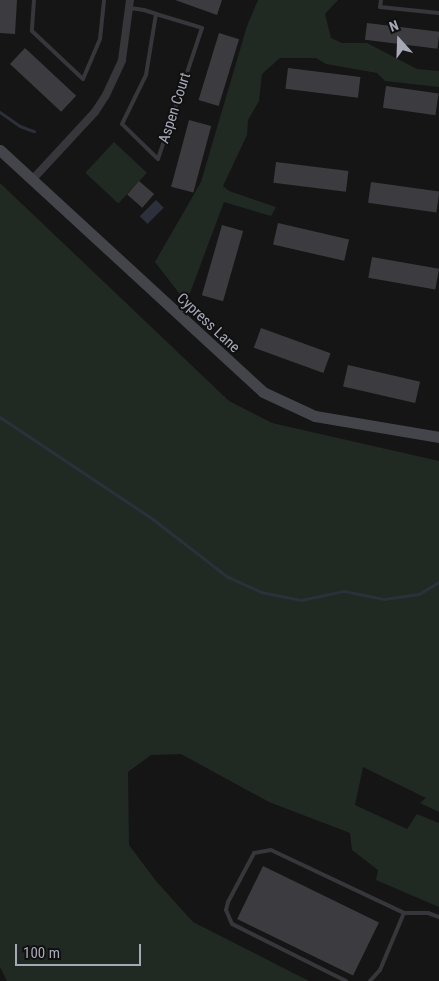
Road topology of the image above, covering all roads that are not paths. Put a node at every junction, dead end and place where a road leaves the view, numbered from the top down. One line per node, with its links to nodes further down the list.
1 (34, 0): 2 (lane)
2 (104, 0)
3 (381, 0): 5 (lane)
4 (130, 4): 6 (lane, Aspen Court); 8 (street)
5 (439, 13)
6 (156, 14): 6 (lane, Aspen Court)
7 (0, 150): 8 (street, Cypress Lane)
8 (32, 180): 9 (street, Cypress Lane)
9 (439, 437)
10 (404, 913): 11 (lane); 12 (lane); 13 (lane)
11 (439, 917)
12 (346, 981)
13 (370, 981)

